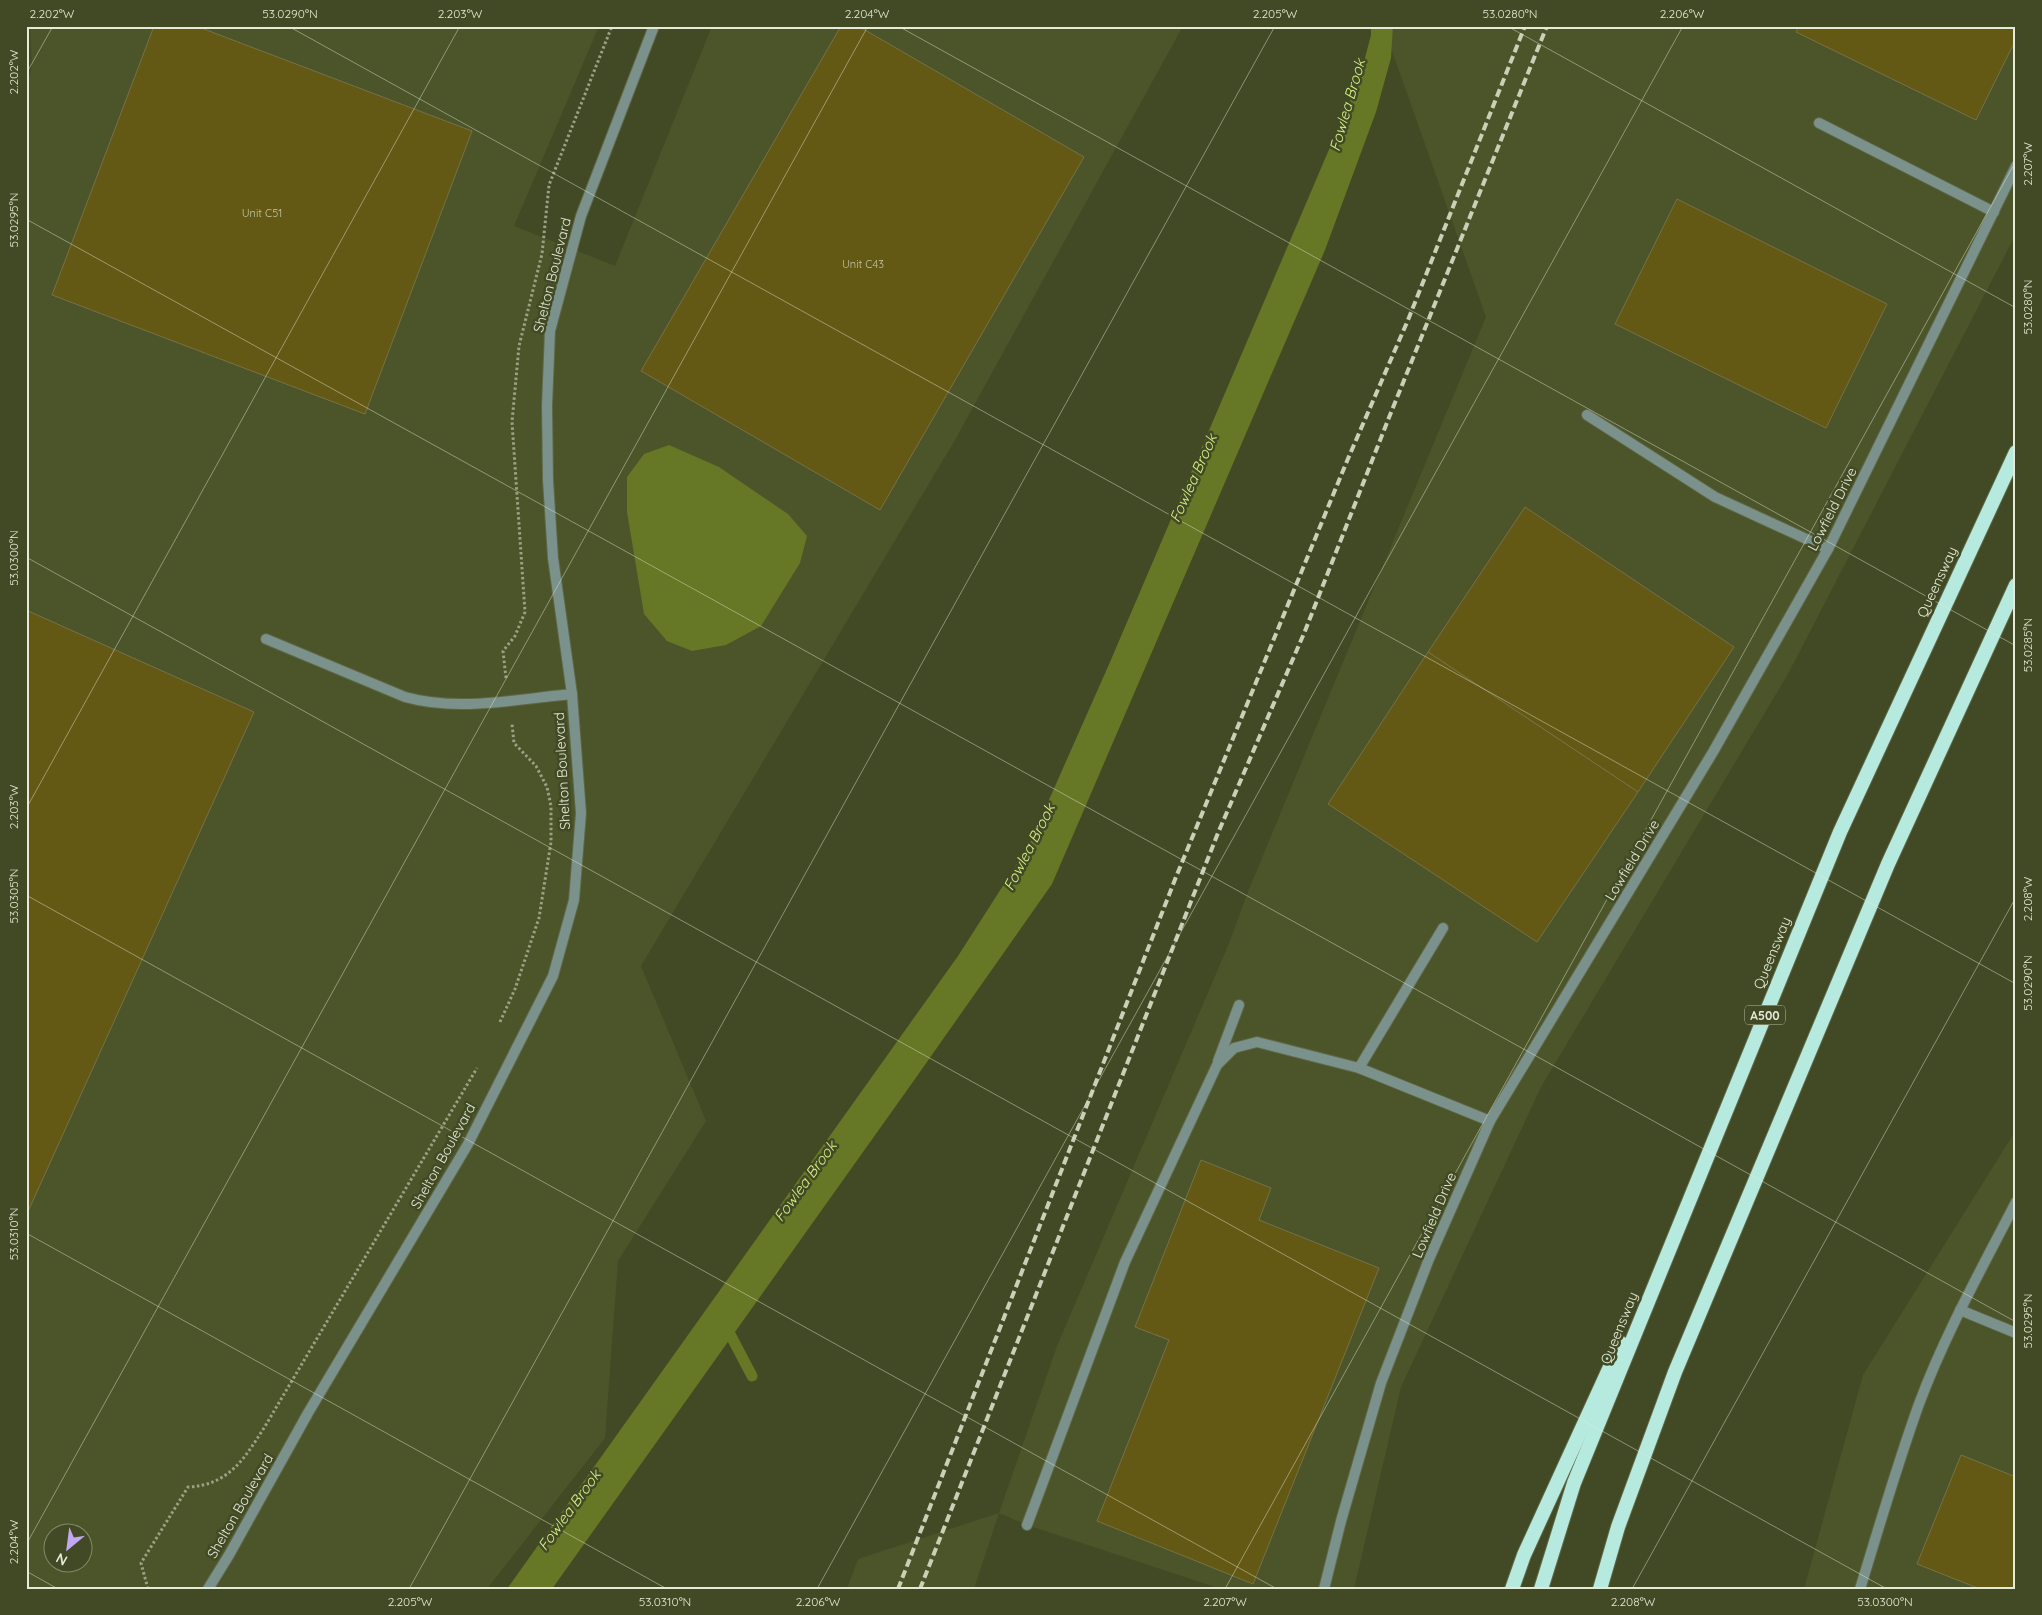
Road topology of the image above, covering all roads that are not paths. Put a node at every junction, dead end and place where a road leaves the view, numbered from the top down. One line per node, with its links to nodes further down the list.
1 (654, 26): 10 (street, Shelton Boulevard)
2 (1818, 123): 4 (street)
3 (2016, 166): 4 (street, Lowfield Drive)
4 (1994, 212): 7 (street, Lowfield Drive)
5 (1587, 415): 7 (street)
6 (2016, 452): 16 (highway, Queensway / A500)
7 (1828, 549): 15 (street, Lowfield Drive)
8 (2016, 585): 21 (highway)
9 (266, 639): 10 (street)
10 (572, 694): 22 (street, Shelton Boulevard)
11 (1443, 928): 14 (street)
12 (1239, 1005): 13 (street)
13 (1217, 1065): 14 (street); 20 (street)
14 (1359, 1068): 15 (street)
15 (1490, 1121): 23 (street, Lowfield Drive)
16 (1703, 1165): 24 (highway); 25 (highway, Queensway / A500)
17 (2016, 1202): 18 (street)
18 (1960, 1310): 19 (street); 28 (street)
19 (2016, 1333)
20 (1027, 1525)
21 (1618, 1528): 26 (highway); 27 (highway)
22 (208, 1589)
23 (1324, 1589)
24 (1512, 1589)
25 (1541, 1589)
26 (1600, 1589)
27 (1605, 1589)
28 (1860, 1589)

